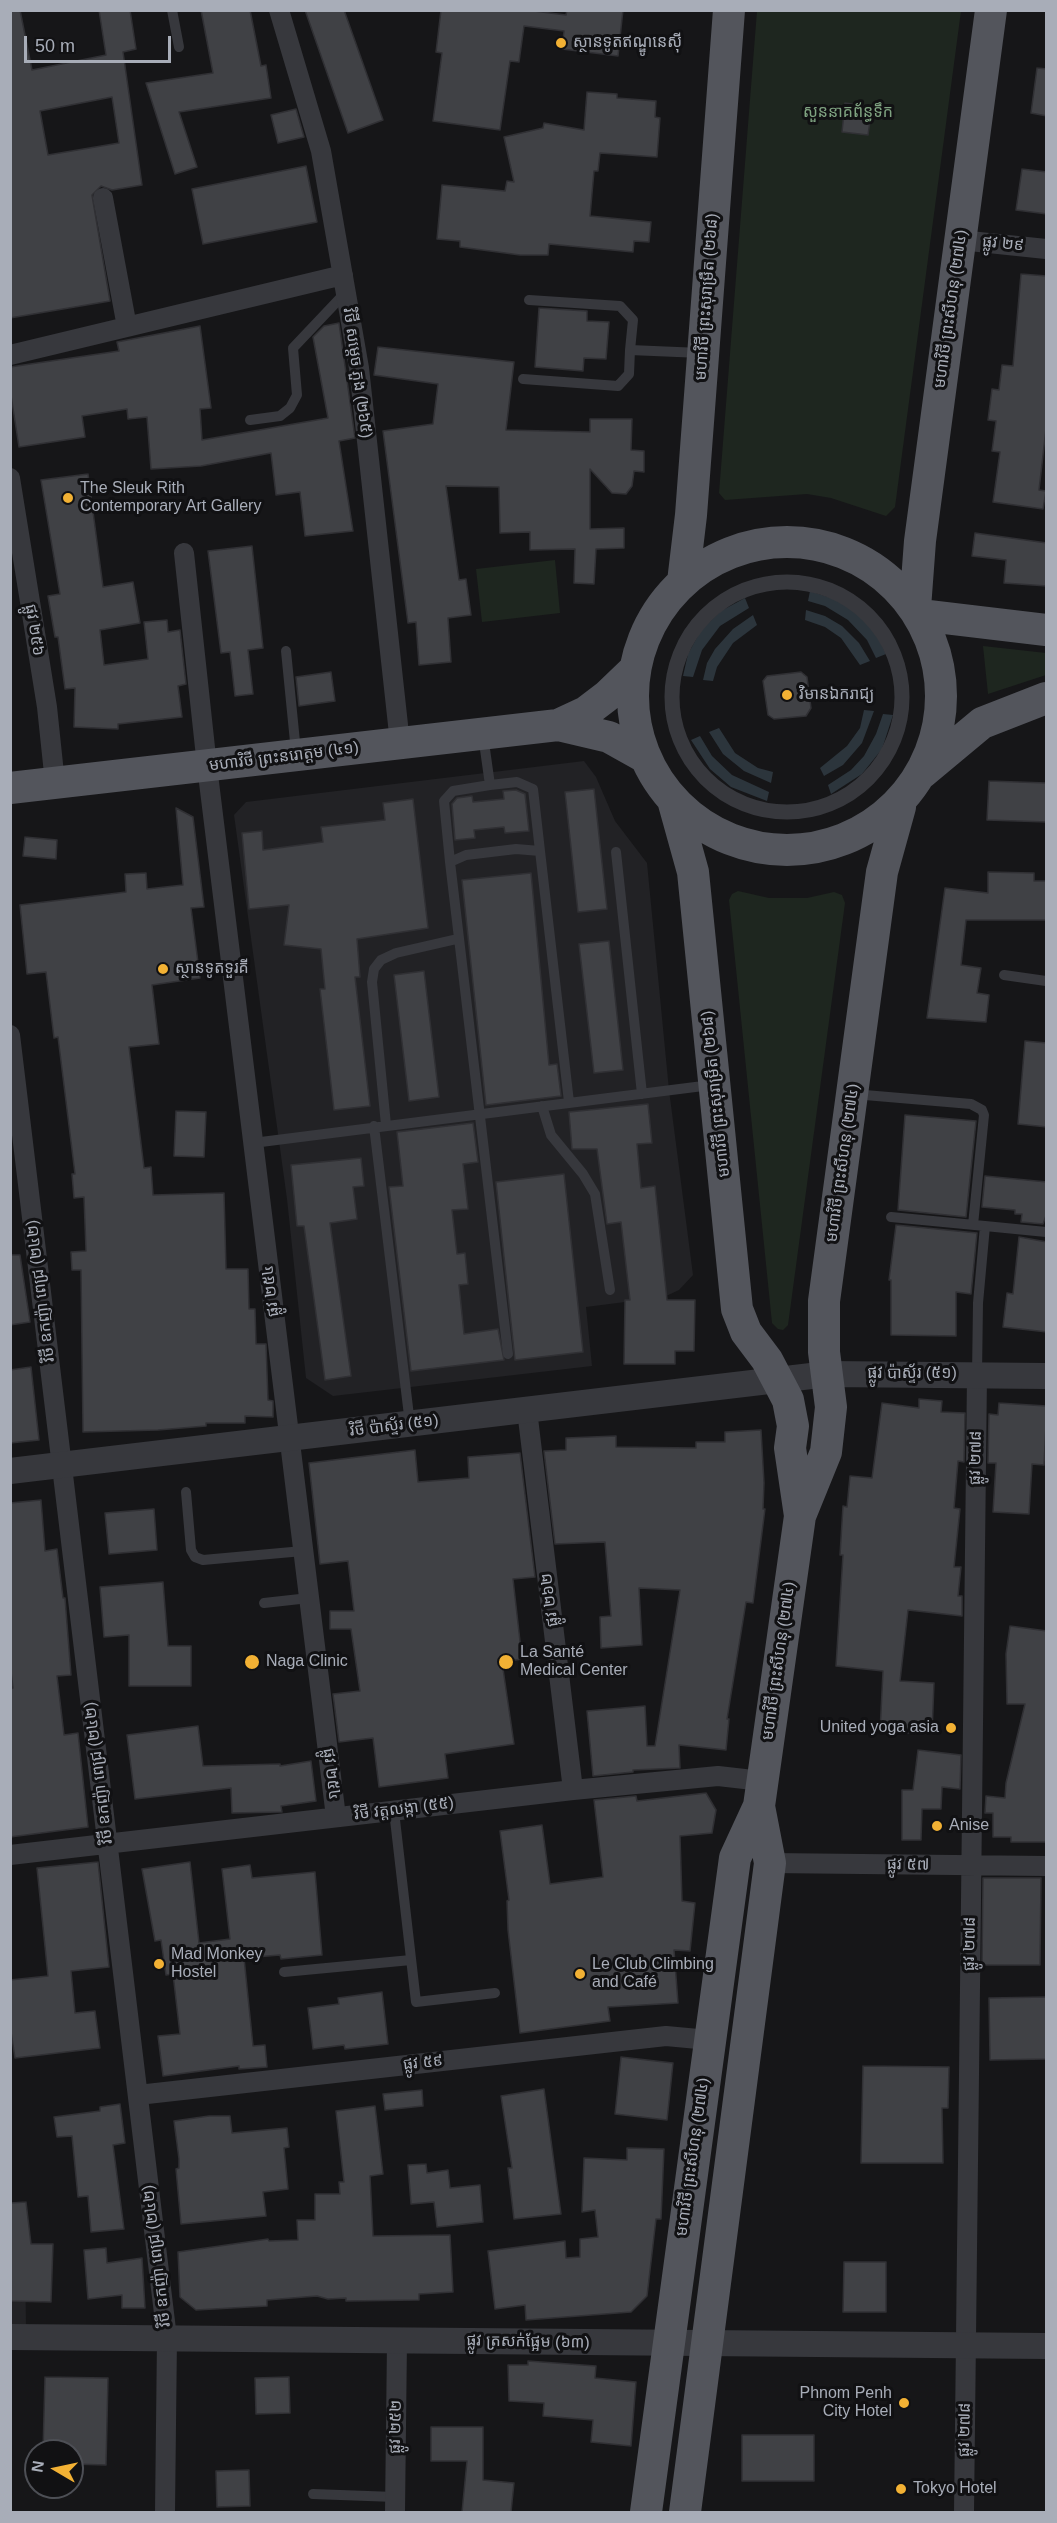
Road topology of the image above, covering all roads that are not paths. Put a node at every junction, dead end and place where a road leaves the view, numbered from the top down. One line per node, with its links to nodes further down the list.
1 (172, 10): 5 (lane)
2 (279, 10): 9 (street, វិថី សម្តេច ភួង (២៦៥))
3 (729, 10): 13 (main road, មហាវិថី ព្រះសុរាម្រឹត (២៦៨))
4 (991, 10): 7 (main road, មហាវិថី ព្រះសីហនុ (២៧៤))
5 (179, 47)
6 (103, 198): 11 (street)
7 (960, 240): 8 (street, ផ្លូវ ២៩); 20 (main road, មហាវិថី ព្រះសីហនុ (២៧៤))
8 (1047, 249)
9 (344, 284): 11 (street); 16 (lane); 27 (street, វិថី សម្តេច ភួង (២៦៥))
10 (529, 300): 12 (lane)
11 (127, 327): 14 (street)
12 (630, 350): 13 (lane); 15 (lane)
13 (703, 353): 19 (main road, មហាវិថី ព្រះសុរាម្រឹត (២៦៨))
14 (10, 355)
15 (523, 379)
16 (250, 420)
17 (10, 478): 32 (street, ផ្លូវ ២៥៦)
18 (184, 553): 30 (street, ផ្លូវ ២៥៤)
19 (683, 582): 20 (main road); 23 (main road)
20 (917, 612): 21 (main road); 31 (main road)
21 (1047, 630)
22 (286, 651): 28 (lane)
23 (632, 672): 25 (main road, មហាវិថី ព្រះនរោត្តម (៤១)); 29 (main road)
24 (1047, 698): 31 (main road)
25 (558, 725): 26 (main road, មហាវិថី ព្រះនរោត្តម (៤១)); 29 (main road, មហាវិថី ព្រះនរោត្តម (៤១))
26 (483, 734): 27 (main road, មហាវិថី ព្រះនរោត្តម (៤១)); 33 (lane)
27 (400, 743): 28 (main road, មហាវិថី ព្រះនរោត្តម (៤១))
28 (296, 755): 30 (main road, មហាវិថី ព្រះនរោត្តម (៤១))
29 (643, 756): 36 (main road)
30 (207, 766): 32 (main road, មហាវិថី ព្រះនរោត្តម (៤១)); 53 (street, ផ្លូវ ២៥៤)
31 (921, 773): 37 (main road)
32 (55, 783): 35 (main road, មហាវិថី ព្រះនរោត្តម (៤១))
33 (489, 785): 38 (lane); 40 (lane)
34 (713, 786): 34 (street)
35 (10, 788)
36 (673, 800): 37 (main road); 45 (main road, មហាវិថី ព្រះសុរាម្រឹត (២៦៨))
37 (900, 807): 47 (main road, មហាវិថី ព្រះសីហនុ (២៧៤))
38 (540, 851): 40 (lane); 48 (lane)
39 (616, 852): 46 (lane)
40 (450, 862): 41 (lane)
41 (457, 939): 50 (lane); 51 (lane)
42 (1004, 975): 43 (lane)
43 (1047, 981)
44 (10, 1035): 67 (street, វិថី ឧកញ៉ា ពេជ្រ (២៤២))
45 (715, 1085): 46 (lane); 63 (main road, មហាវិថី ព្រះសុរាម្រឹត (២៦៨))
46 (642, 1094): 48 (lane)
47 (853, 1094): 55 (lane); 60 (main road, មហាវិថី ព្រះសីហនុ (២៧៤))
48 (569, 1102): 49 (lane)
49 (542, 1106): 50 (lane); 58 (lane)
50 (478, 1113): 51 (lane); 59 (lane)
51 (386, 1125): 52 (lane)
52 (374, 1126): 53 (lane); 65 (lane)
53 (253, 1143): 66 (street, ផ្លូវ ២៥៤)
54 (891, 1217): 55 (lane)
55 (973, 1226): 56 (lane)
56 (985, 1226): 57 (lane); 61 (lane)
57 (1047, 1232)
58 (610, 1290)
59 (508, 1354)
60 (828, 1374): 61 (street, ផ្លូវ ប៉ាស្ទ័រ (៥១)); 63 (street, ផ្លូវ ប៉ាស្ទ័រ (៥១)); 70 (main road, មហាវិថី ព្រះសីហនុ (២៧៤))
61 (977, 1375): 62 (street, ផ្លូវ ប៉ាស្ទ័រ (៥១)); 81 (street, ផ្លូវ ២៧៨)
62 (1047, 1376)
63 (778, 1379): 64 (street, វិថី ប៉ាស្ទ័រ (៥១)); 70 (main road, មហាវិថី ព្រះសីហនុ (២៧៤))
64 (527, 1410): 65 (street, វិថី ប៉ាស្ទ័រ (៥១)); 74 (street, ផ្លូវ ២៦២)
65 (410, 1424): 66 (street, វិថី ប៉ាស្ទ័រ (៥១))
66 (289, 1438): 67 (street, វិថី ប៉ាស្ទ័រ (៥១)); 71 (street, ផ្លូវ ២៥៤)
67 (62, 1465): 68 (street, វិថី ប៉ាស្ទ័រ (៥១)); 78 (street, វិថី ឧកញ៉ា ពេជ្រ (២៤២))
68 (10, 1471)
69 (186, 1492): 71 (lane)
70 (800, 1516): 75 (main road, មហាវិថី ព្រះសីហនុ (២៧៤))
71 (303, 1551): 72 (street, ផ្លូវ ២៥៤)
72 (309, 1598): 73 (lane); 77 (street, ផ្លូវ ២៥៤)
73 (264, 1603)
74 (573, 1790): 75 (street, វិថី វត្តលង្កា (៥៥)); 76 (street, វិថី វត្តលង្កា (៥៥))
75 (760, 1794): 80 (main road, មហាវិថី ព្រះសីហនុ (២៧៤)); 86 (main road, មហាវិថី ព្រះសីហនុ (២៧៤))
76 (394, 1811): 77 (street, វិថី វត្តលង្កា (៥៥)); 83 (lane)
77 (336, 1817): 78 (street, វិថី វត្តលង្កា (៥៥))
78 (108, 1844): 79 (street, វិថី វត្តលង្កា (៥៥)); 87 (street, វិថី ឧកញ៉ា ពេជ្រ (២៤២))
79 (10, 1855)
80 (770, 1863): 81 (street, ផ្លូវ ៥៧); 92 (main road, មហាវិថី ព្រះសីហនុ (២៧៤))
81 (971, 1865): 82 (street, ផ្លូវ ៥៧); 93 (street, ផ្លូវ ២៧៨)
82 (1047, 1866)
83 (411, 1960): 84 (lane); 85 (lane)
84 (284, 1972)
85 (495, 1993)
86 (709, 2040): 87 (street, ផ្លូវ ៥៩); 91 (main road, មហាវិថី ព្រះសីហនុ (២៧៤))
87 (138, 2096): 89 (street, វិថី ឧកញ៉ា ពេជ្រ (២៤២))
88 (10, 2337): 89 (street, ផ្លូវ ត្រសក់ផ្អែម (៦៣))
89 (167, 2338): 90 (street, ផ្លូវ ត្រសក់ផ្អែម (៦៣)); 97 (street, វិថី ឧកញ៉ា ពេជ្រ (២៤២))
90 (397, 2341): 91 (street, ផ្លូវ ត្រសក់ផ្អែម (៦៣)); 96 (street, ផ្លូវ ២៥២)
91 (667, 2344): 92 (street, ផ្លូវ ត្រសក់ផ្អែម (៦៣)); 98 (main road, មហាវិថី ព្រះសីហនុ (២៧៤))
92 (706, 2344): 93 (street, ផ្លូវ ត្រសក់ផ្អែម (៦៣)); 99 (main road, មហាវិថី ព្រះសីហនុ (២៧៤))
93 (966, 2346): 94 (street, ផ្លូវ ត្រសក់ផ្អែម (៦៣)); 100 (street, ផ្លូវ ២៧៨)
94 (1047, 2346)
95 (313, 2494): 96 (lane)
96 (395, 2505)
97 (165, 2512)
98 (646, 2512)
99 (685, 2512)
100 (964, 2512)

